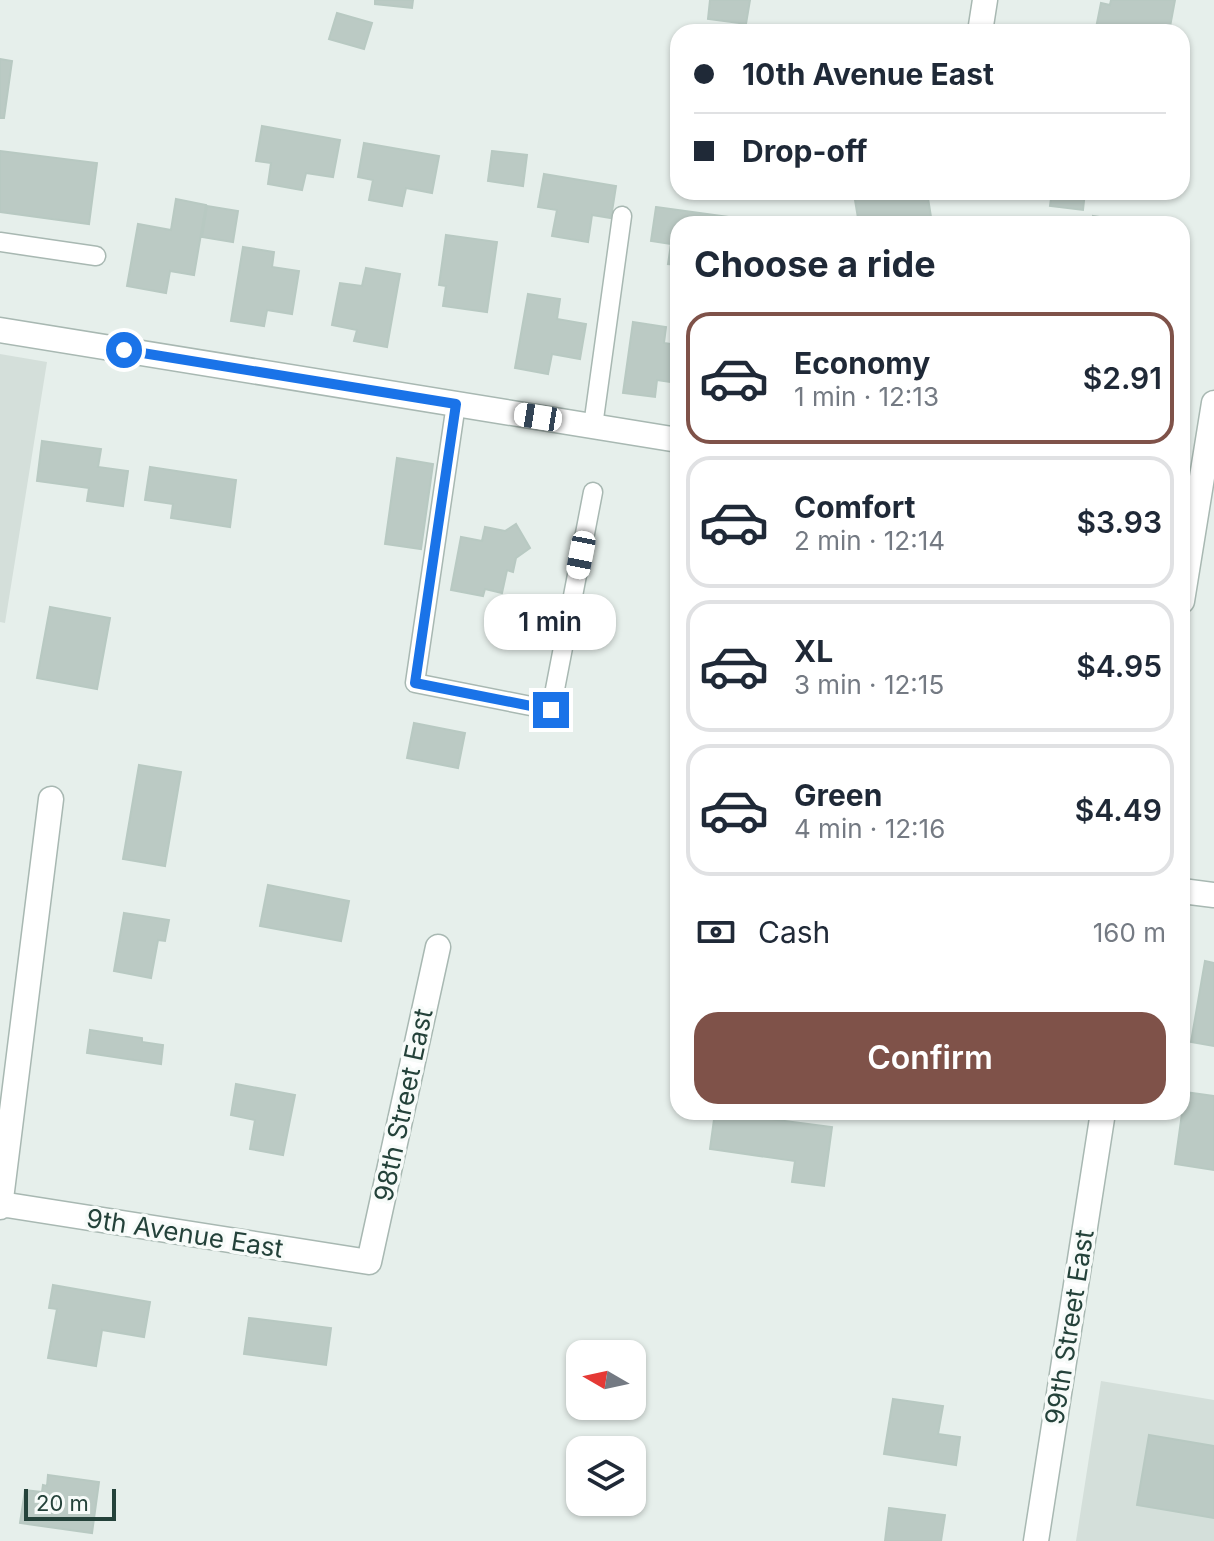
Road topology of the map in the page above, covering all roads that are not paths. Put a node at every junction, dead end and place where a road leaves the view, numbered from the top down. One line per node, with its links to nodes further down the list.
1 (985, 0): 2 (street)
2 (981, 24)
3 (622, 216): 9 (lane)
4 (0, 242): 5 (lane)
5 (96, 256)
6 (0, 330): 8 (street)
7 (1214, 403): 12 (street)
8 (456, 404): 9 (street); 11 (lane)
9 (593, 426): 10 (street)
10 (670, 439)
11 (593, 492)
12 (1190, 515)
13 (51, 799): 18 (street)
14 (1190, 892): 15 (street)
15 (1214, 895)
16 (438, 947): 19 (street, 98th Street East)
17 (1102, 1120): 20 (street, 99th Street East)
18 (0, 1205): 19 (street, 9th Avenue East)
19 (369, 1262)
20 (1036, 1541)

